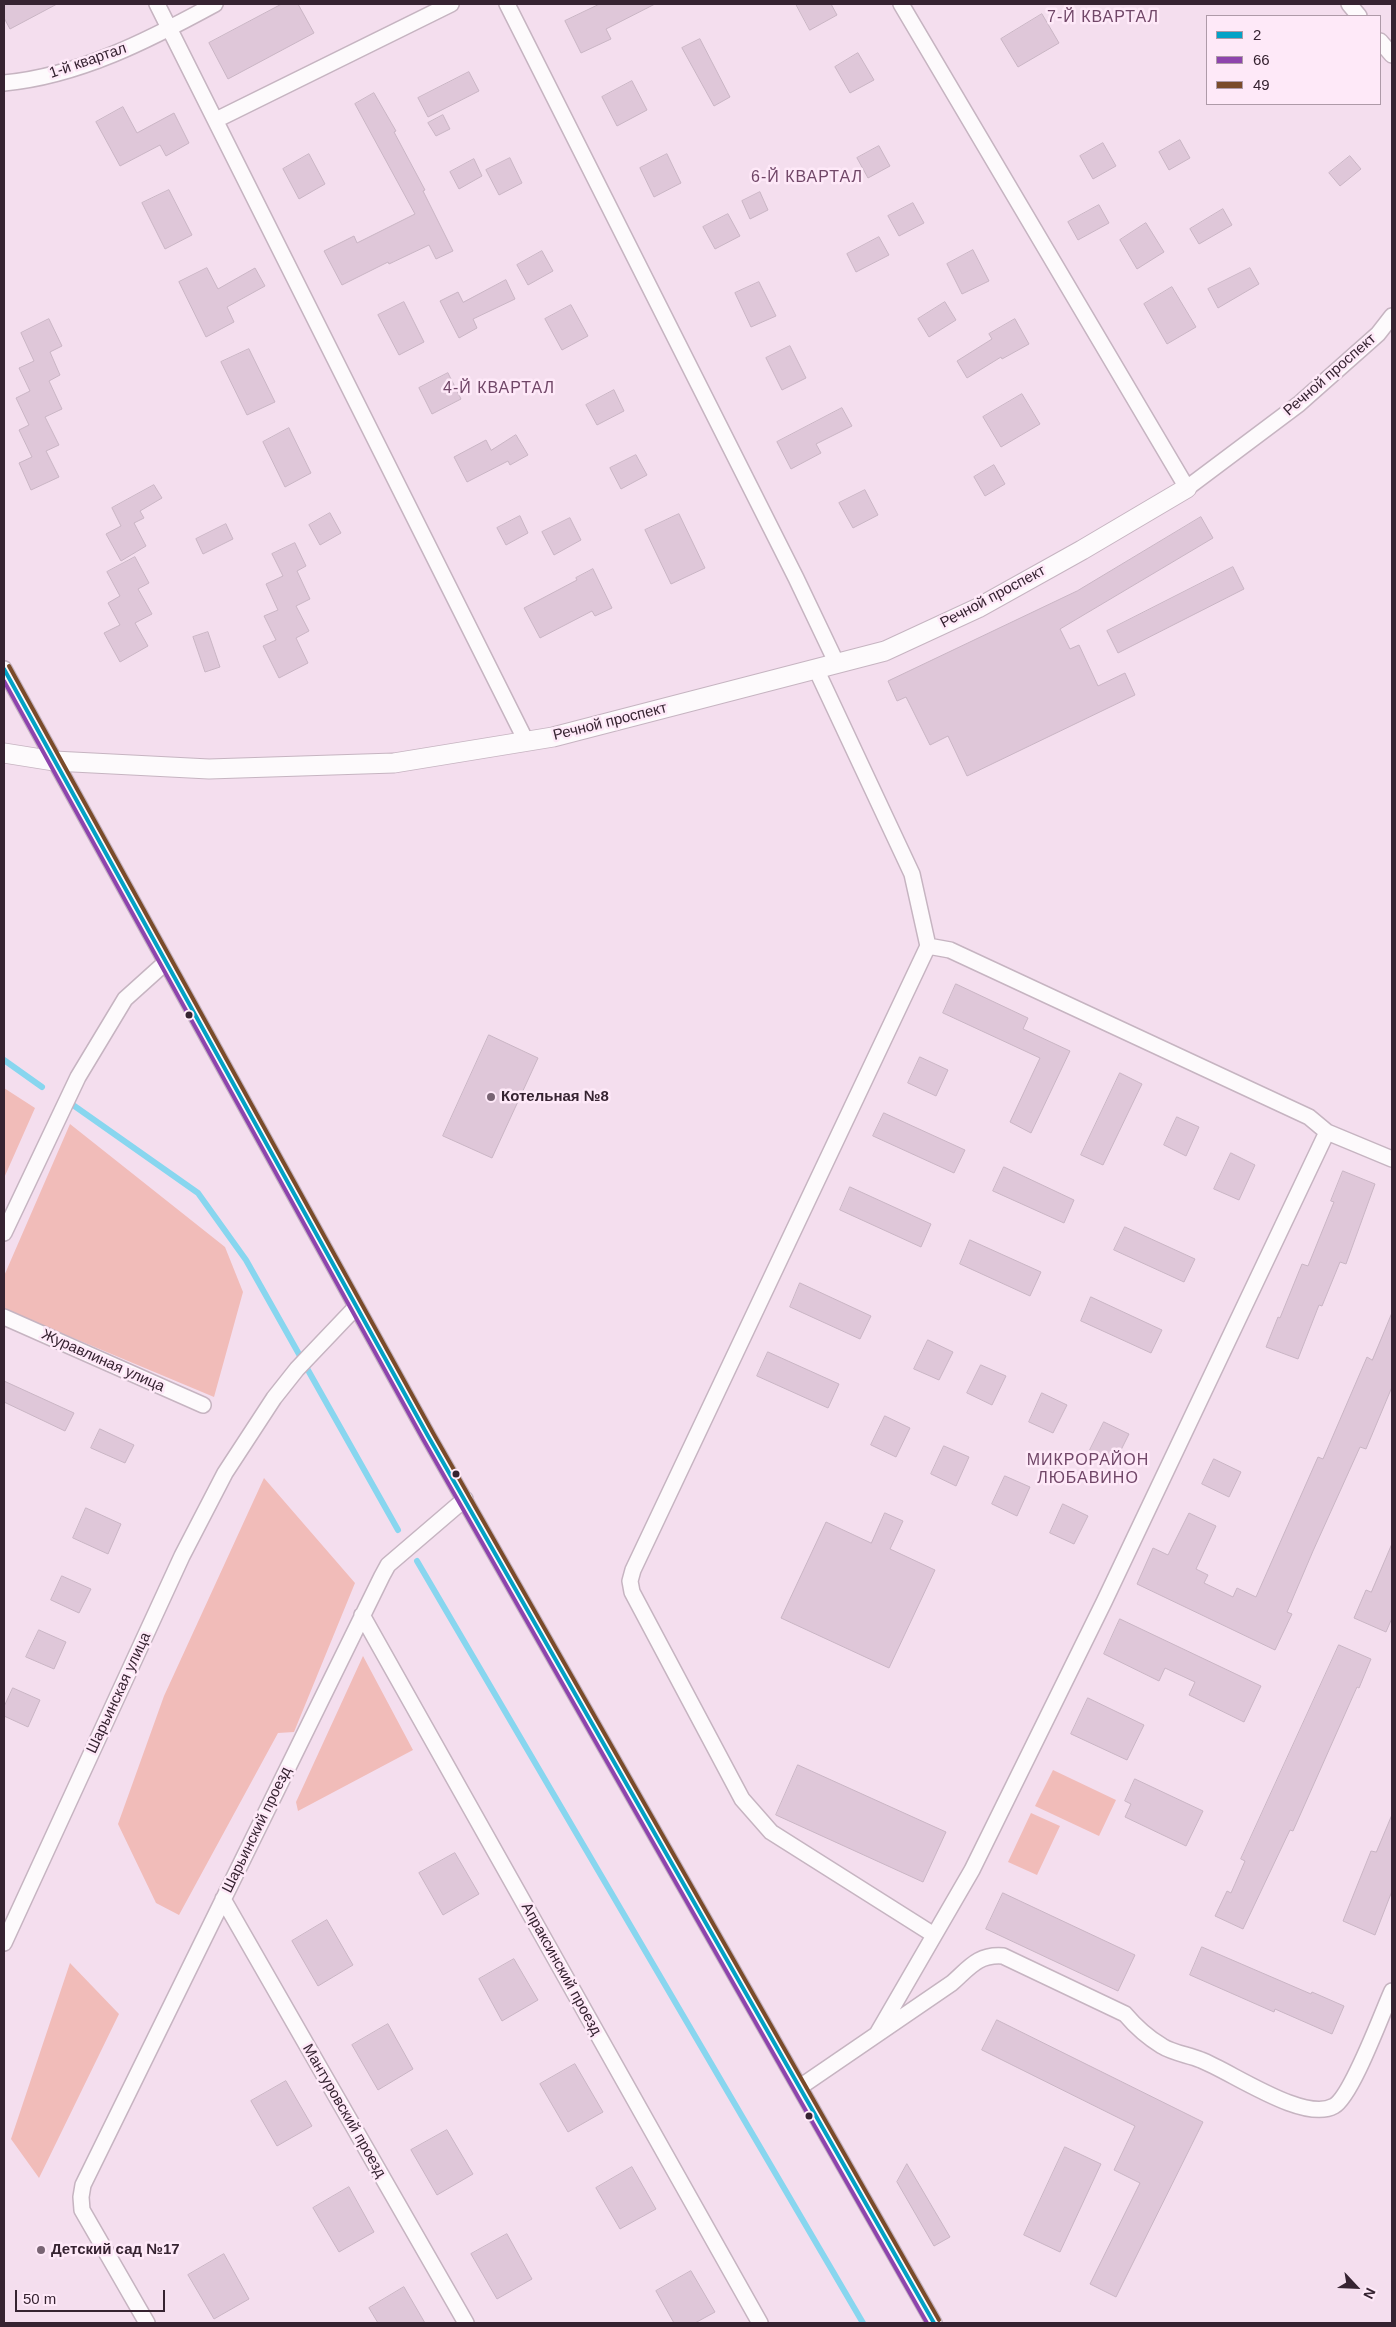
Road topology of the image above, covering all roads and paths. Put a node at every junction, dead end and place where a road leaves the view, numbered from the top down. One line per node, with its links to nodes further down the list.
1 (157, 4): 8 (street)
2 (215, 4): 8 (street, 1-й квартал)
3 (451, 4): 12 (street)
4 (508, 4): 15 (street)
5 (901, 4): 14 (street)
6 (1348, 4): 7 (street)
7 (1358, 15)
8 (170, 28): 11 (street, 1-й квартал); 12 (street)
9 (1381, 42): 10 (street)
10 (1392, 56)
11 (4, 83)
12 (216, 120): 18 (street)
13 (1392, 316): 14 (street, Речной проспект)
14 (1188, 488): 15 (street, Речной проспект)
15 (837, 664): 17 (street, Речной проспект)
16 (4, 669): 20 (street)
17 (816, 669): 18 (street, Речной проспект); 21 (street)
18 (526, 741): 20 (street, Речной проспект)
19 (4, 753): 20 (street)
20 (54, 761): 22 (street)
21 (928, 946): 23 (street); 32 (street)
22 (165, 963): 25 (street); 26 (street)
23 (1327, 1132): 24 (street); 32 (street)
24 (1392, 1160)
25 (4, 1233)
26 (356, 1307): 29 (street); 33 (street, Шарьинская улица)
27 (4, 1316): 28 (street, Журавлиная улица)
28 (203, 1405)
29 (464, 1499): 30 (street, Шарьинский проезд); 36 (street)
30 (362, 1615): 31 (street, Шарьинский проезд); 39 (street, Апраксинский проезд)
31 (223, 1899): 37 (street, Шарьинский проезд); 38 (street, Мантуровский проезд)
32 (934, 1935): 35 (street)
33 (4, 1943)
34 (1392, 1991): 35 (street)
35 (877, 2034): 36 (street)
36 (800, 2087): 40 (street)
37 (147, 2323)
38 (466, 2323)
39 (760, 2323)
40 (934, 2323)

